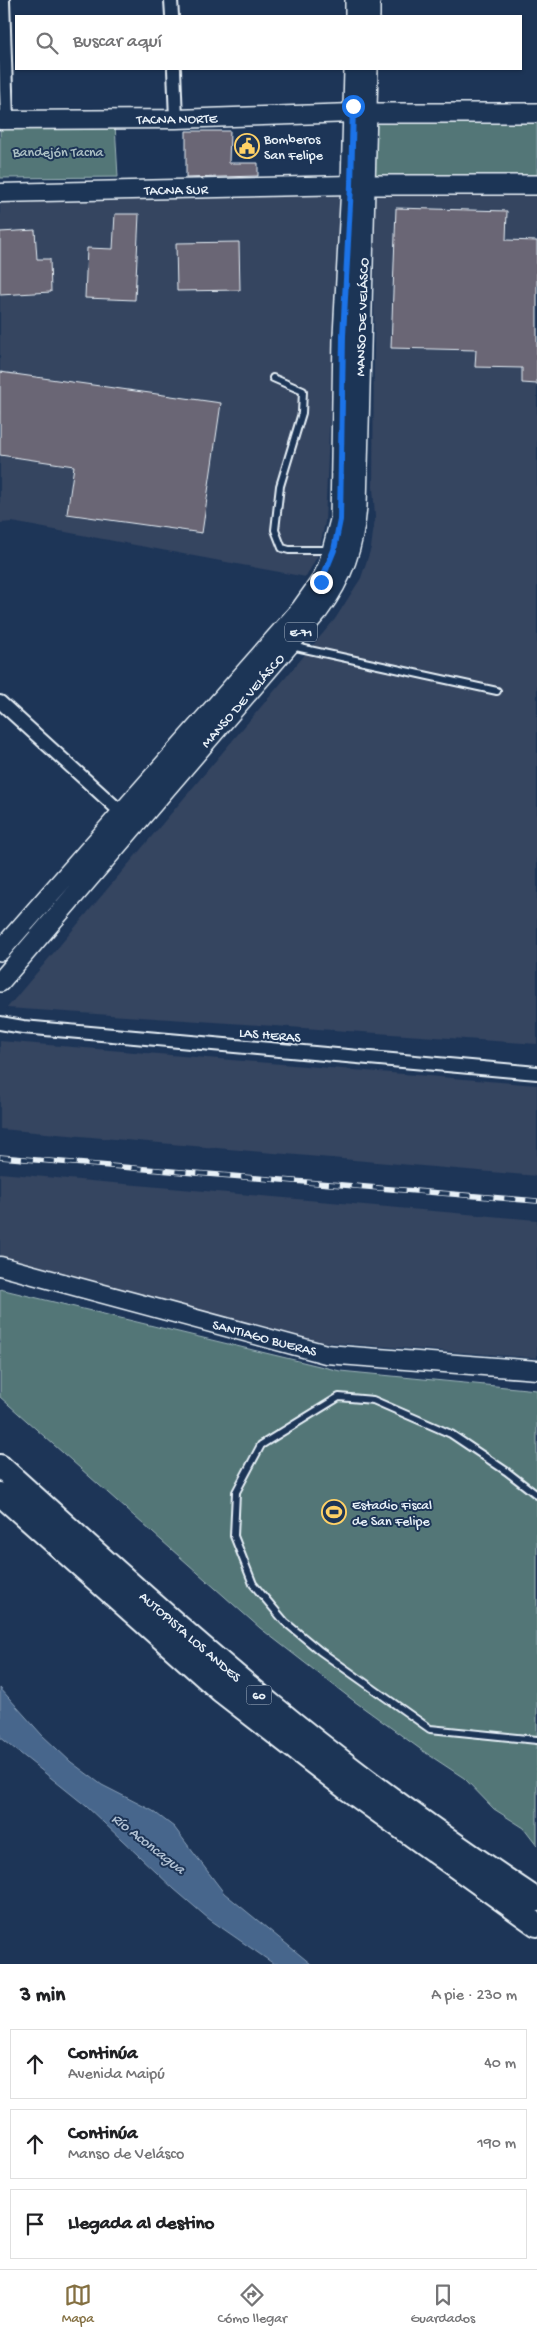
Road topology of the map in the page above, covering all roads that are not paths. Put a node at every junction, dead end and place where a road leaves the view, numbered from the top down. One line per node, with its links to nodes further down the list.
1 (3, 0): 8 (street)
2 (171, 0): 5 (street)
3 (355, 0): 6 (main road)
4 (370, 0): 7 (main road)
5 (172, 15)
6 (355, 15)
7 (370, 15)
8 (2, 23): 15 (street)
9 (174, 70): 14 (street)
10 (354, 70): 12 (main road, E-71)
11 (368, 70): 12 (main road, E-71)
12 (360, 113): 13 (main road); 14 (street, TACNA NORTE); 16 (main road, E-71)
13 (537, 113)
14 (176, 119): 15 (street, TACNA NORTE)
15 (3, 120)
16 (359, 185): 17 (main road); 18 (street, TACNA SUR); 20 (main road, MANSO DE VELÁSCO / E-71); 21 (main road, MANSO DE VELÁSCO / E-71)
17 (537, 185)
18 (0, 193)
19 (273, 378): 20 (lane)
20 (334, 550): 24 (main road, MANSO DE VELÁSCO / E-71)
21 (289, 645): 22 (lane); 26 (main road, MANSO DE VELÁSCO / E-71)
22 (497, 691)
23 (2, 707): 24 (street)
24 (122, 813): 25 (main road, MANSO DE VELÁSCO / E-71)
25 (0, 951)
26 (0, 982)
27 (0, 1023): 28 (street, LAS HERAS)
28 (537, 1073)
29 (0, 1266): 30 (street, SANTIAGO BUERAS)
30 (537, 1370)
31 (0, 1466): 35 (highway, AUTOPISTA LOS ANDES / 60)
32 (0, 1494): 36 (highway, AUTOPISTA LOS ANDES / 60)
33 (537, 1495): 34 (lane)
34 (537, 1740)
35 (537, 1900)
36 (537, 1925)

